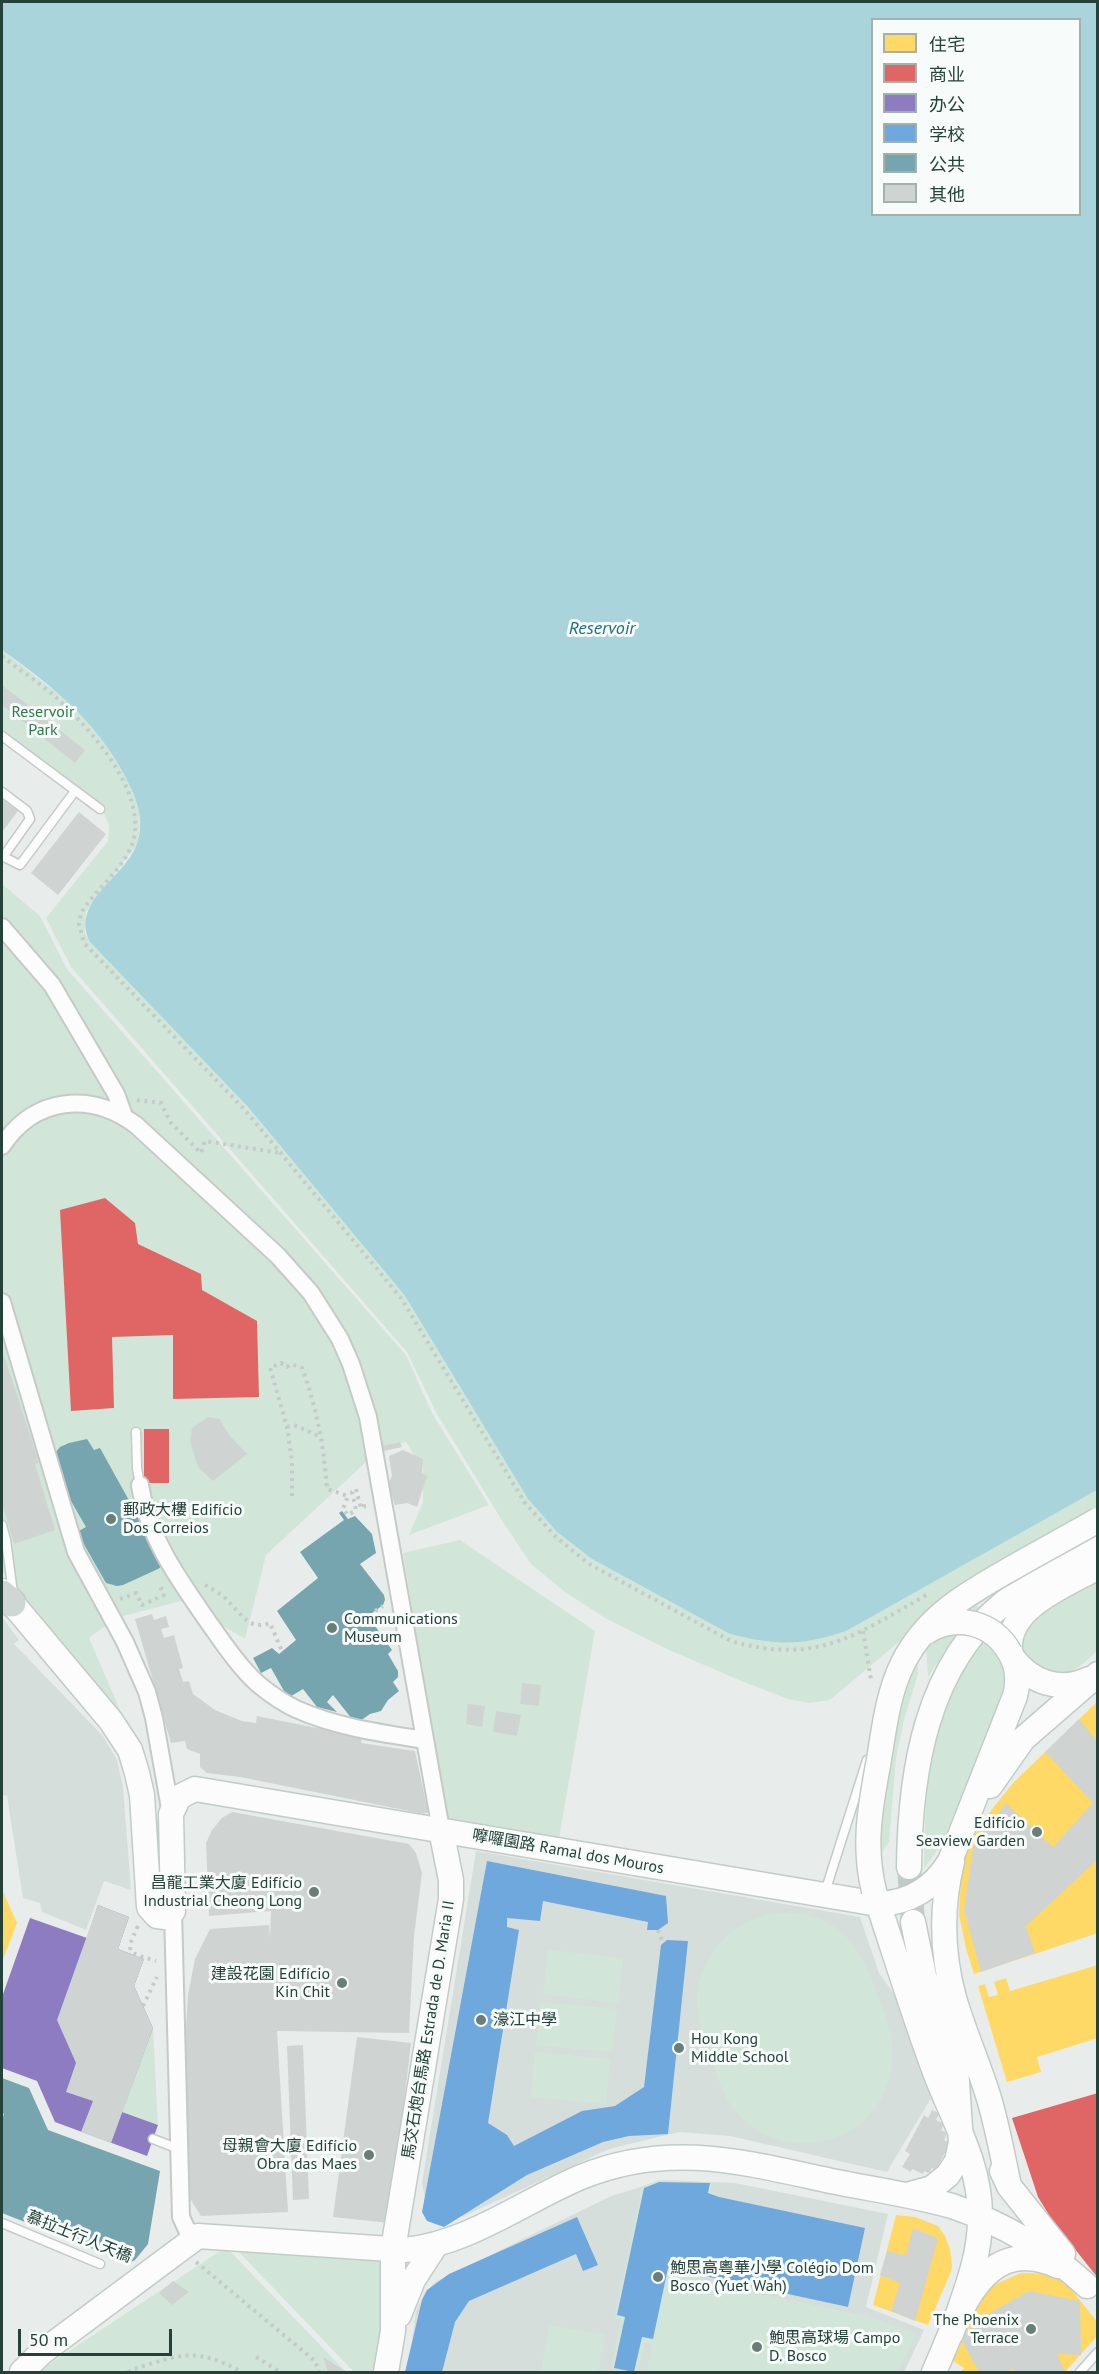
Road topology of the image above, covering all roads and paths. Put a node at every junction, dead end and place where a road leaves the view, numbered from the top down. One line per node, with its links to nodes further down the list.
1 (2, 656): 11 (path)
2 (2, 735): 3 (lane)
3 (75, 791): 5 (lane); 6 (lane)
4 (2, 792): 6 (lane)
5 (100, 809)
6 (2, 857)
7 (2, 927): 9 (street)
8 (135, 1099): 11 (path)
9 (124, 1116): 10 (street, 馬交石炮台馬路 Estrada de D. Maria II); 32 (street, 馬交石炮台馬路 Estrada de D. Maria II)
10 (2, 1146)
11 (280, 1153): 25 (path)
12 (2, 1302): 27 (street)
13 (287, 1427): 15 (path); 15 (path); 17 (path)
14 (136, 1432): 16 (lane)
15 (322, 1437): 18 (path)
16 (140, 1485): 23 (street)
17 (292, 1496)
18 (364, 1497)
19 (1098, 1520): 28 (main road, bridge)
20 (2, 1525): 26 (lane)
21 (1098, 1544): 38 (main road)
22 (1098, 1568): 30 (main road)
23 (176, 1574): 27 (path); 32 (street)
24 (201, 1583): 29 (path)
25 (933, 1592)
26 (7, 1598): 41 (main road)
27 (111, 1616): 34 (street)
28 (917, 1640): 30 (main road, bridge); 40 (main road, bridge)
29 (282, 1651)
30 (1011, 1655): 31 (main road); 35 (main road)
31 (1098, 1674): 35 (main road)
32 (425, 1740): 36 (street, 馬交石炮台馬路 Estrada de D. Maria II)
33 (867, 1760): 39 (lane)
34 (171, 1814): 36 (main road, 嚤囉園路 Ramal dos Mouros); 42 (main road)
35 (963, 1826): 37 (main road)
36 (441, 1830): 39 (main road, 嚤囉園路 Ramal dos Mouros); 58 (main road, 馬交石炮台馬路 Estrada de D. Maria II)
37 (955, 1850): 40 (main road, 嚤囉園路 Ramal dos Mouros); 51 (main road)
38 (909, 1867)
39 (824, 1896): 40 (main road, 嚤囉園路 Ramal dos Mouros)
40 (876, 1898): 48 (main road)
41 (149, 1903): 42 (main road); 46 (path)
42 (173, 1911): 46 (street)
43 (914, 1922): 47 (main road)
44 (658, 1930): 45 (path)
45 (663, 1943)
46 (174, 1967): 50 (street)
47 (956, 2068): 48 (main road); 51 (main road)
48 (958, 2124): 52 (main road); 53 (main road)
49 (153, 2139): 50 (lane)
50 (179, 2149): 56 (street)
51 (1009, 2186): 61 (main road)
52 (896, 2194): 53 (main road); 57 (main road)
53 (980, 2216): 61 (main road); 63 (main road)
54 (2, 2223): 59 (lane)
55 (46, 2223): 60 (path, 慕拉士行人天橋)
56 (189, 2243): 58 (main road); 60 (main road); 71 (path)
57 (435, 2246): 58 (main road); 62 (main road)
58 (393, 2249): 62 (main road, 馬交石炮台馬路 Estrada de D. Maria II)
59 (100, 2264)
60 (156, 2268): 67 (main road)
61 (1093, 2292): 63 (main road)
62 (393, 2331): 72 (main road)
63 (951, 2334): 73 (main road)
64 (1098, 2352): 74 (lane)
65 (256, 2357): 66 (path)
66 (272, 2370): 70 (path)
67 (22, 2373)
68 (128, 2373): 69 (path)
69 (242, 2373)
70 (280, 2373)
71 (318, 2373)
72 (386, 2373)
73 (934, 2373)
74 (1080, 2373)

